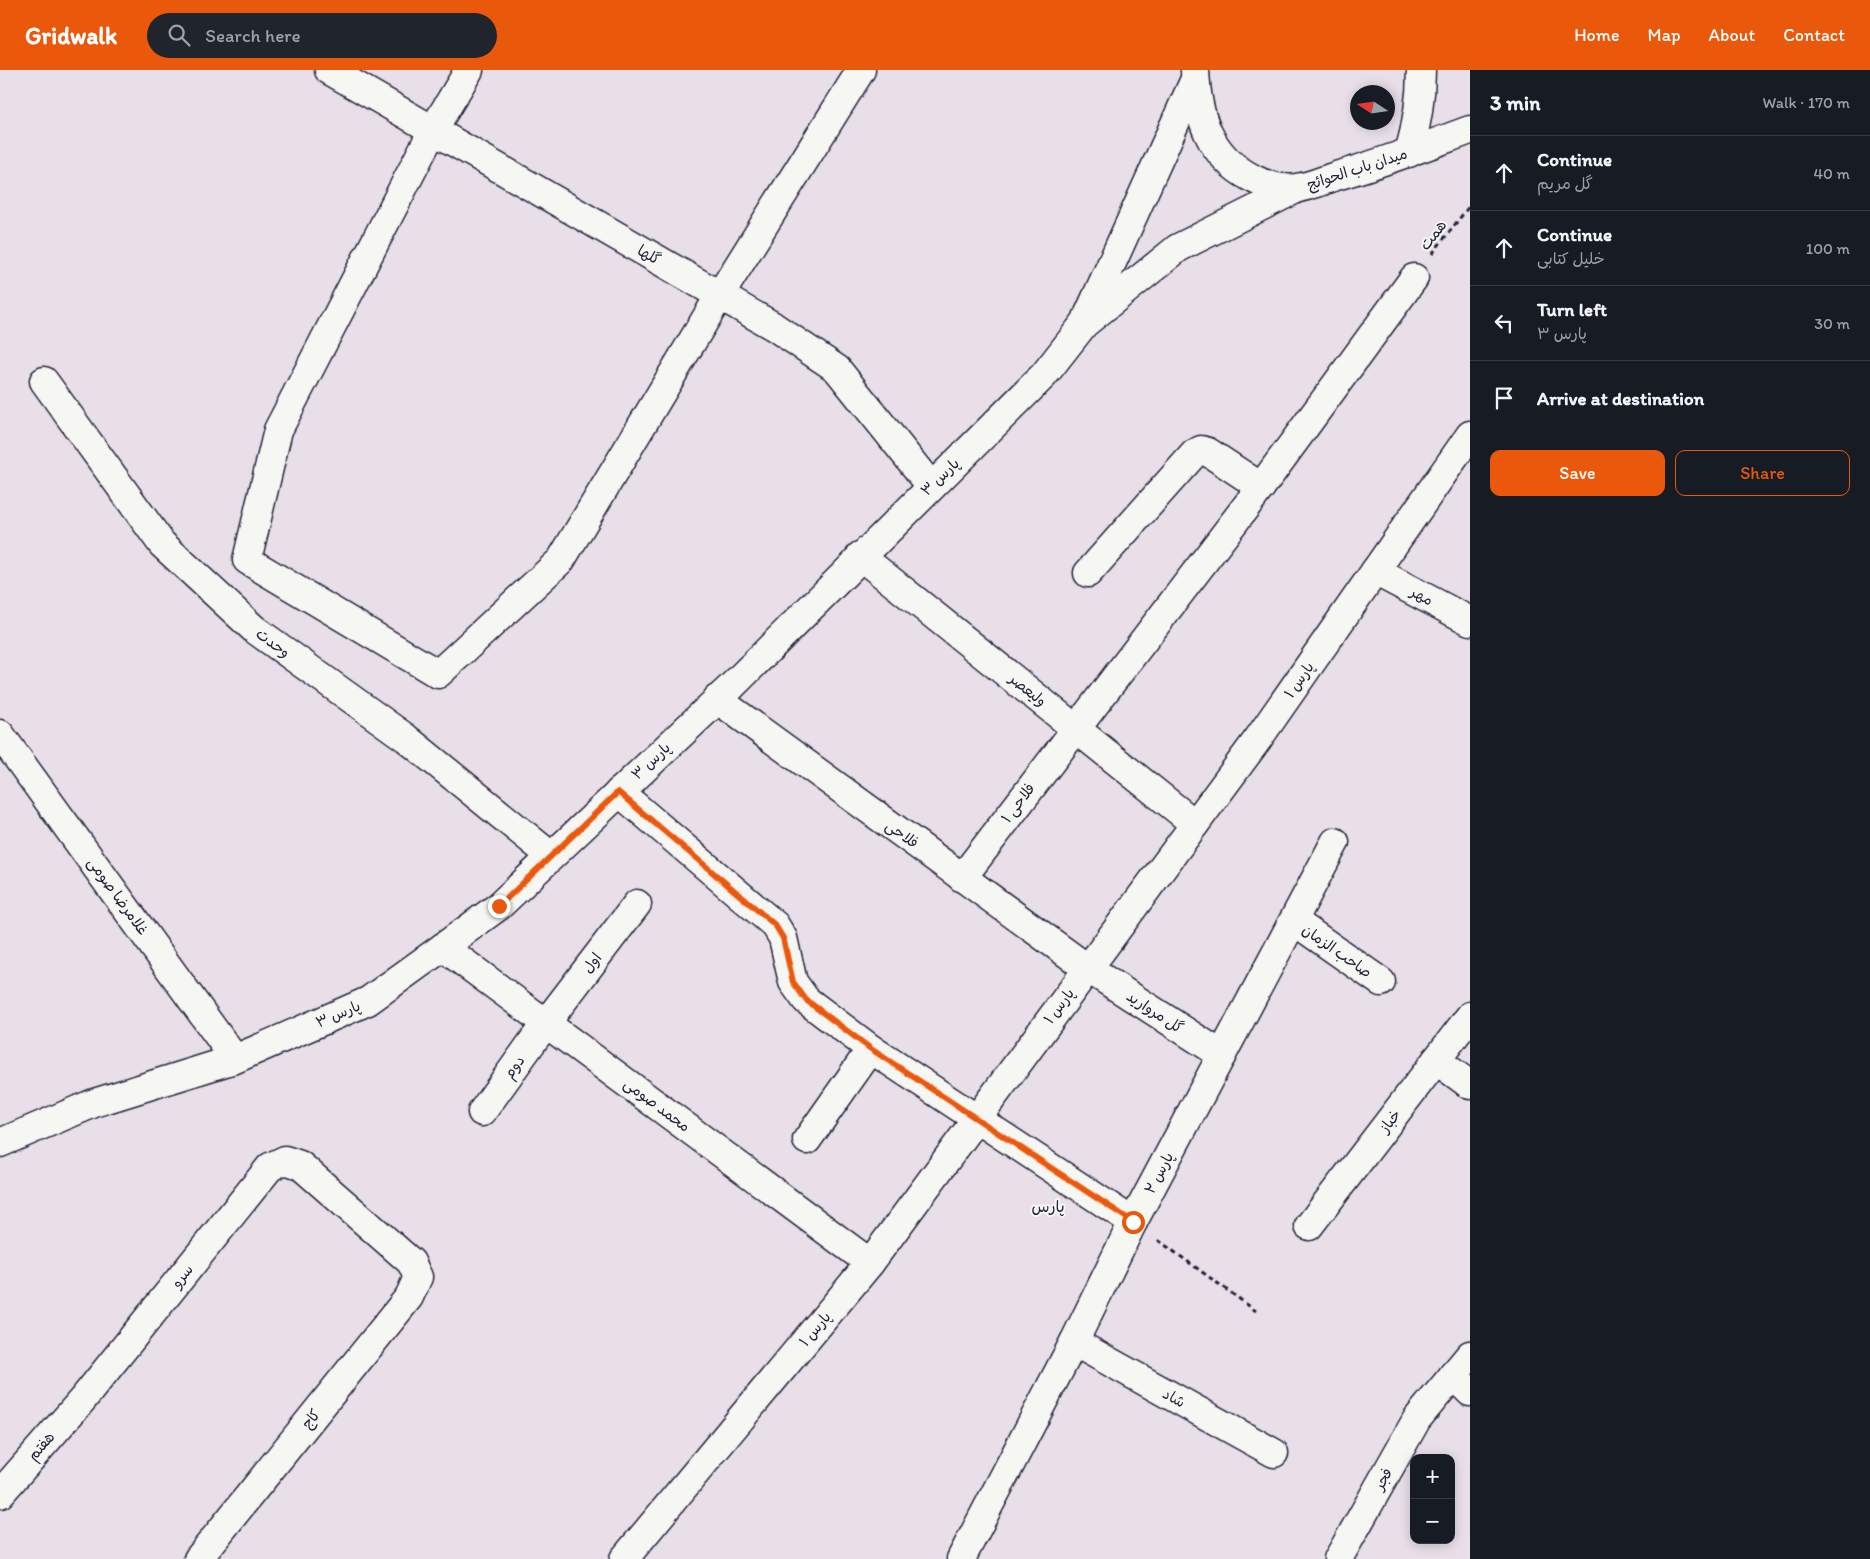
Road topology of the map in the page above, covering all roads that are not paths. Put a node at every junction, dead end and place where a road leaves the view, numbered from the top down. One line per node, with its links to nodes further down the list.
1 (329, 70): 6 (street, گلها)
2 (469, 70): 6 (street)
3 (861, 70): 11 (street)
4 (1420, 70): 8 (street)
5 (1195, 75): 9 (street, میدان باب الحوائج); 12 (street)
6 (433, 130): 11 (street, گلها); 11 (street)
7 (1470, 130): 8 (street, میدان باب الحوائج)
8 (1409, 152): 9 (street, میدان باب الحوائج)
9 (1296, 189): 12 (street, پارس ۳)
10 (1414, 278): 16 (street, فلاحی ۱)
11 (720, 295): 15 (street, گلها)
12 (1084, 324): 15 (street, پارس ۳)
13 (44, 381): 27 (street, وحدت)
14 (1466, 448): 18 (street, پارس ۱)
15 (931, 486): 17 (street, پارس ۳)
16 (1261, 486): 19 (street); 22 (street, فلاحی ۱)
17 (860, 556): 21 (street, پارس ۳); 22 (street, ولیعصر)
18 (1375, 571): 20 (street, مهر); 25 (street, پارس ۱)
19 (1088, 573)
20 (1470, 621)
21 (717, 699): 24 (street, پارس ۳); 28 (street, فلاحی)
22 (1075, 728): 25 (street, ولیعصر); 28 (street, فلاحی ۱)
23 (0, 734): 38 (street, غلامرضا صومی)
24 (618, 792): 27 (street, پارس ۳); 36 (street)
25 (1195, 824): 32 (street, پارس ۱)
26 (1335, 842): 30 (street, پارس ۲)
27 (551, 856): 31 (street, پارس ۳)
28 (962, 878): 32 (street, فلاحی)
29 (638, 904): 35 (street, اول)
30 (1294, 921): 33 (street, صاحب الزمان); 37 (street, پارس ۲)
31 (443, 947): 35 (street, محمد صومی); 38 (street, پارس ۳)
32 (1087, 968): 37 (street, گل مروارید); 42 (street, پارس ۱)
33 (1381, 982)
34 (1470, 1016): 39 (street, خباز)
35 (546, 1022): 41 (street, دوم); 48 (street, محمد صومی)
36 (871, 1049): 42 (street); 43 (street)
37 (1222, 1055): 46 (street, پارس ۲)
38 (235, 1059): 44 (street, پارس ۳)
39 (1436, 1060): 40 (street); 47 (street, خباز)
40 (1470, 1085)
41 (482, 1112)
42 (975, 1118): 46 (street); 48 (street, پارس ۱)
43 (807, 1140)
44 (0, 1143)
45 (285, 1160): 51 (street, سرو); 55 (street, کاج)
46 (1133, 1222): 49 (street, پارس ۲)
47 (1309, 1226)
48 (870, 1263): 56 (street, پارس ۱)
49 (1074, 1342): 52 (street, شاد); 54 (street, پارس ۲)
50 (1464, 1374): 57 (street, فجر)
51 (83, 1399): 53 (street, هفتم)
52 (1274, 1453)
53 (0, 1494)
54 (967, 1556)
55 (198, 1559)
56 (624, 1559)
57 (1338, 1559)

